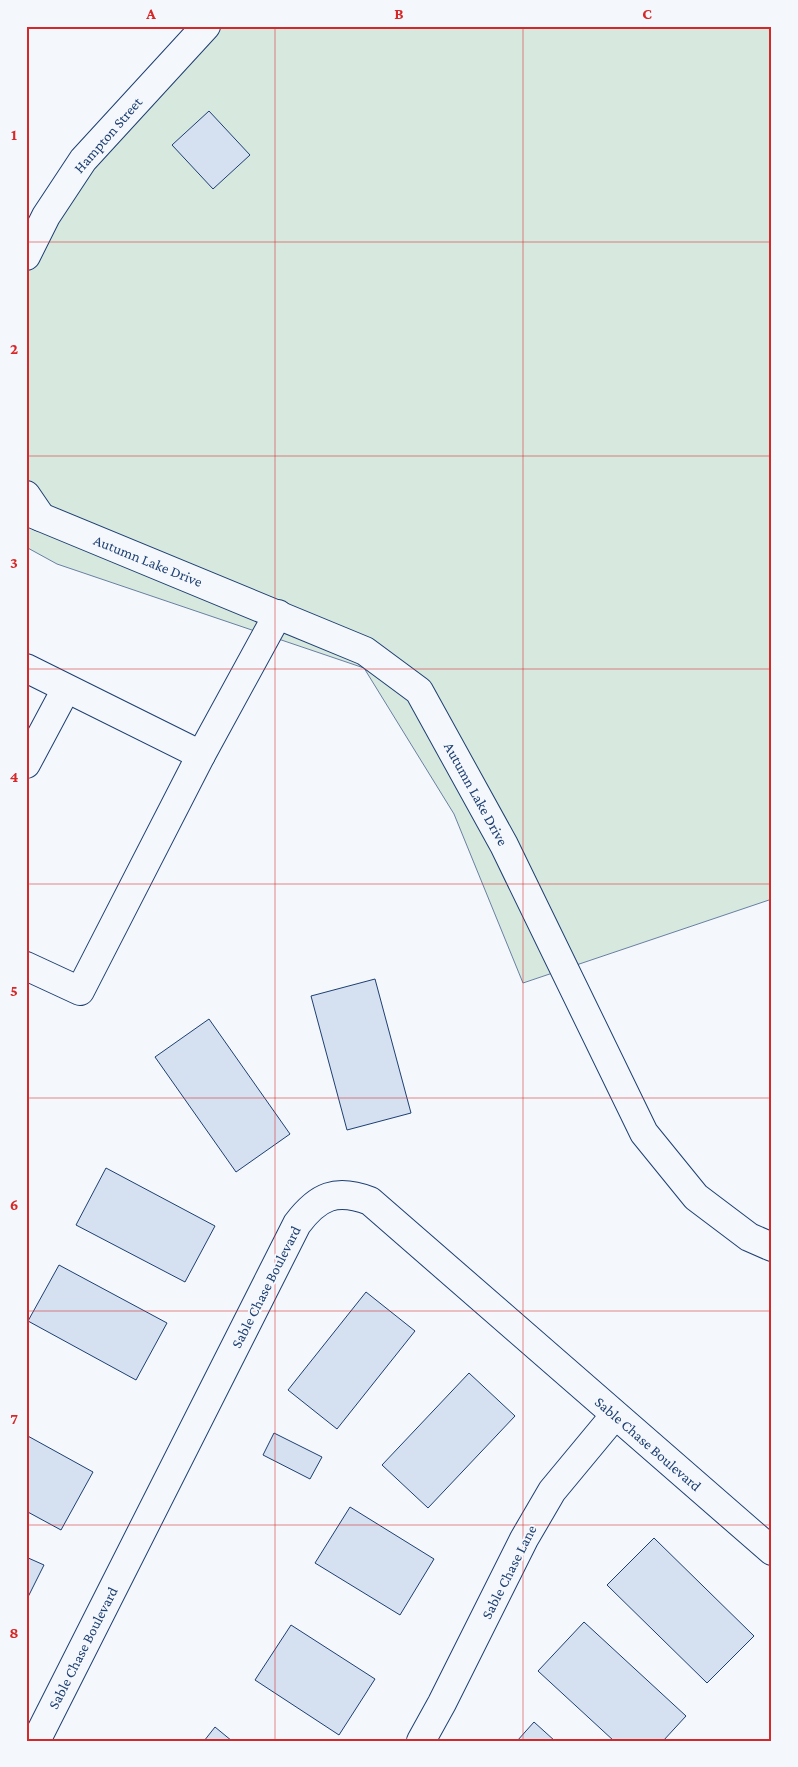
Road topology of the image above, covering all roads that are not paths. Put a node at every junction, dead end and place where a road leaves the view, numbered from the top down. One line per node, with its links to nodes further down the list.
1 (206, 26): 2 (street, Hampton Street)
2 (26, 256)
3 (30, 509): 4 (street, Autumn Lake Drive)
4 (278, 614): 8 (street); 10 (street, Autumn Lake Drive)
5 (26, 668): 6 (street)
6 (66, 689): 7 (street); 8 (street)
7 (30, 751)
8 (201, 755): 9 (street)
9 (26, 966)
10 (772, 1247)
11 (615, 1415): 12 (street, Sable Chase Boulevard); 13 (street, Sable Chase Boulevard); 14 (street, Sable Chase Lane)
12 (772, 1551)
13 (36, 1741)
14 (420, 1741)

